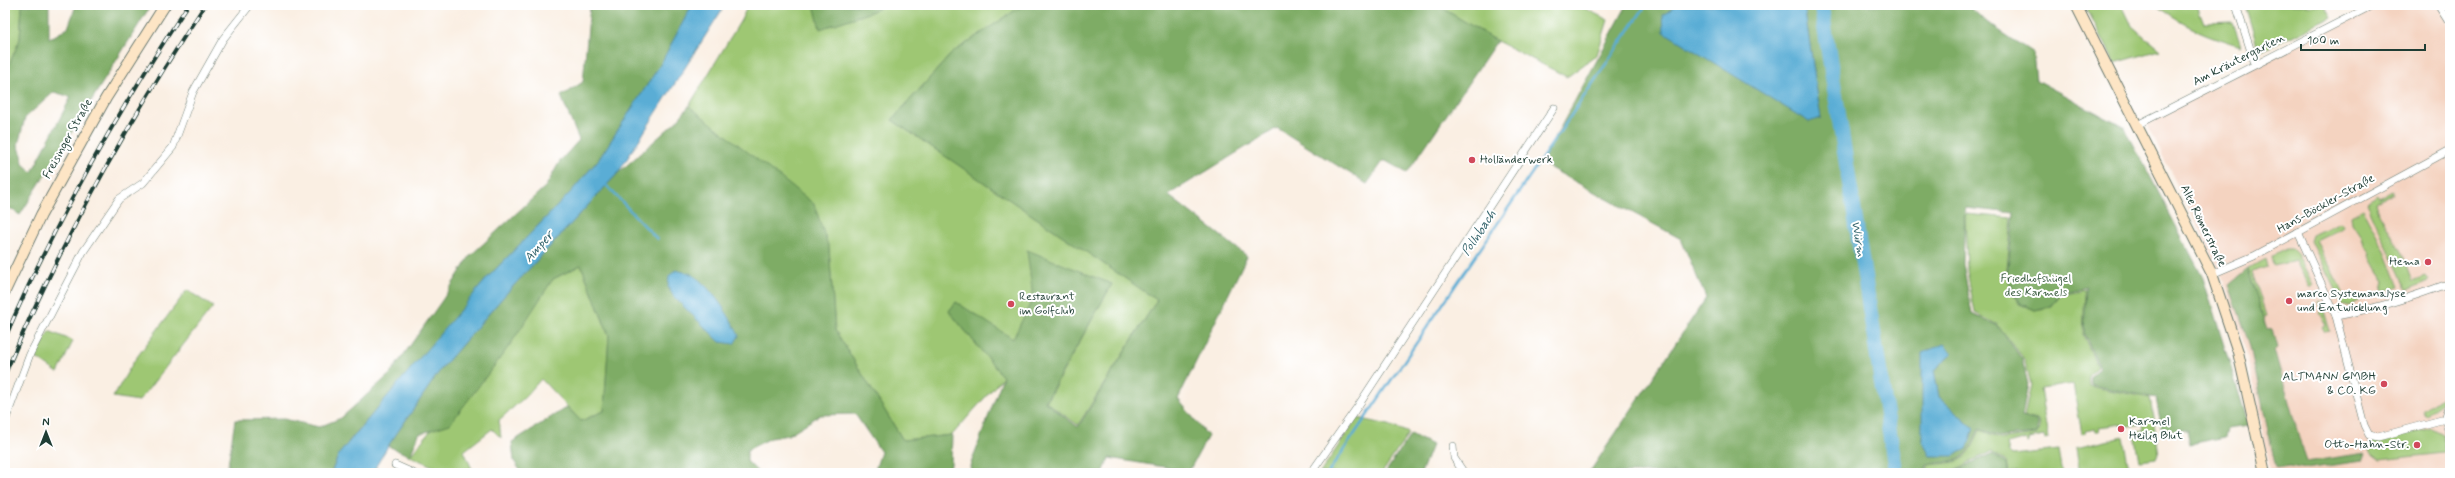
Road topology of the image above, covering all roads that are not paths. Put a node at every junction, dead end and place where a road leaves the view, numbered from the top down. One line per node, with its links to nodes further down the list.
1 (166, 5): 15 (main road, Freisinger Straße)
2 (250, 5): 19 (street)
3 (2076, 5): 10 (main road, Alte Römerstraße)
4 (2236, 5): 8 (street)
5 (2373, 5): 8 (street, Am Kräutergarten)
6 (2438, 5): 7 (street)
7 (2450, 24)
8 (2255, 64): 10 (street, Am Kräutergarten)
9 (1554, 108): 24 (street)
10 (2137, 125): 13 (main road, Alte Römerstraße)
11 (2450, 150): 12 (street, Hans-Böckler-Straße)
12 (2298, 232): 13 (street, Hans-Böckler-Straße); 16 (street)
13 (2212, 274): 26 (main road, Alte Römerstraße)
14 (2450, 283): 16 (street)
15 (5, 291)
16 (2336, 316): 18 (street)
17 (2450, 404): 18 (street)
18 (2445, 419): 20 (street)
19 (5, 420)
20 (2450, 437)
21 (1453, 446): 25 (street)
22 (395, 465): 23 (street)
23 (413, 473)
24 (1312, 473)
25 (1464, 473)
26 (2265, 473)

